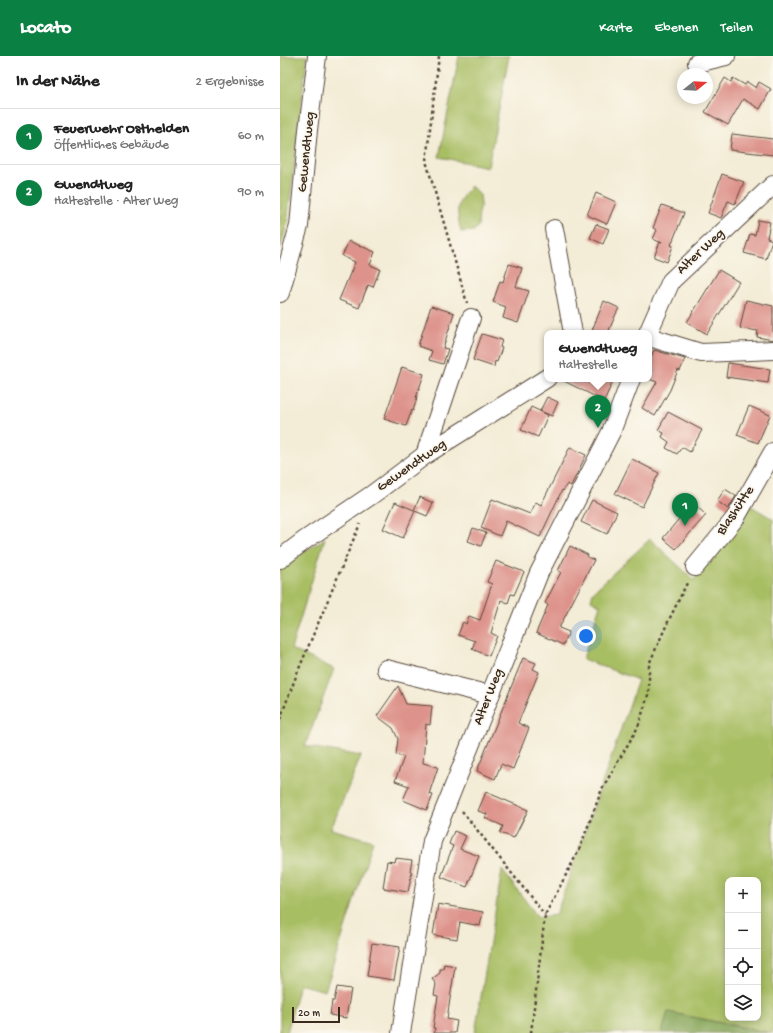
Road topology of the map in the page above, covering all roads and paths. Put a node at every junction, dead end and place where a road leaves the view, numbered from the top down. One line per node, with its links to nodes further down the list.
1 (317, 56): 7 (street, Gewendtweg)
2 (439, 56): 8 (path)
3 (726, 56): 4 (street)
4 (697, 63)
5 (773, 185): 10 (street, Alter Weg)
6 (554, 229): 9 (street)
7 (280, 293)
8 (471, 318): 16 (street)
9 (572, 330)
10 (649, 330)
11 (652, 338): 12 (street)
12 (773, 350)
13 (544, 380): 16 (street, Gewendtweg)
14 (630, 382): 21 (street, Alter Weg)
15 (773, 452): 19 (street, Blashütte)
16 (425, 455): 18 (street, Gewendtweg)
17 (361, 522): 22 (path)
18 (280, 559)
19 (695, 567): 24 (path)
20 (386, 669): 21 (street)
21 (490, 695): 23 (street, Alter Weg)
22 (280, 719)
23 (450, 796): 24 (path); 25 (street, Alter Weg)
24 (545, 915): 26 (path)
25 (401, 1033)
26 (531, 1033)

